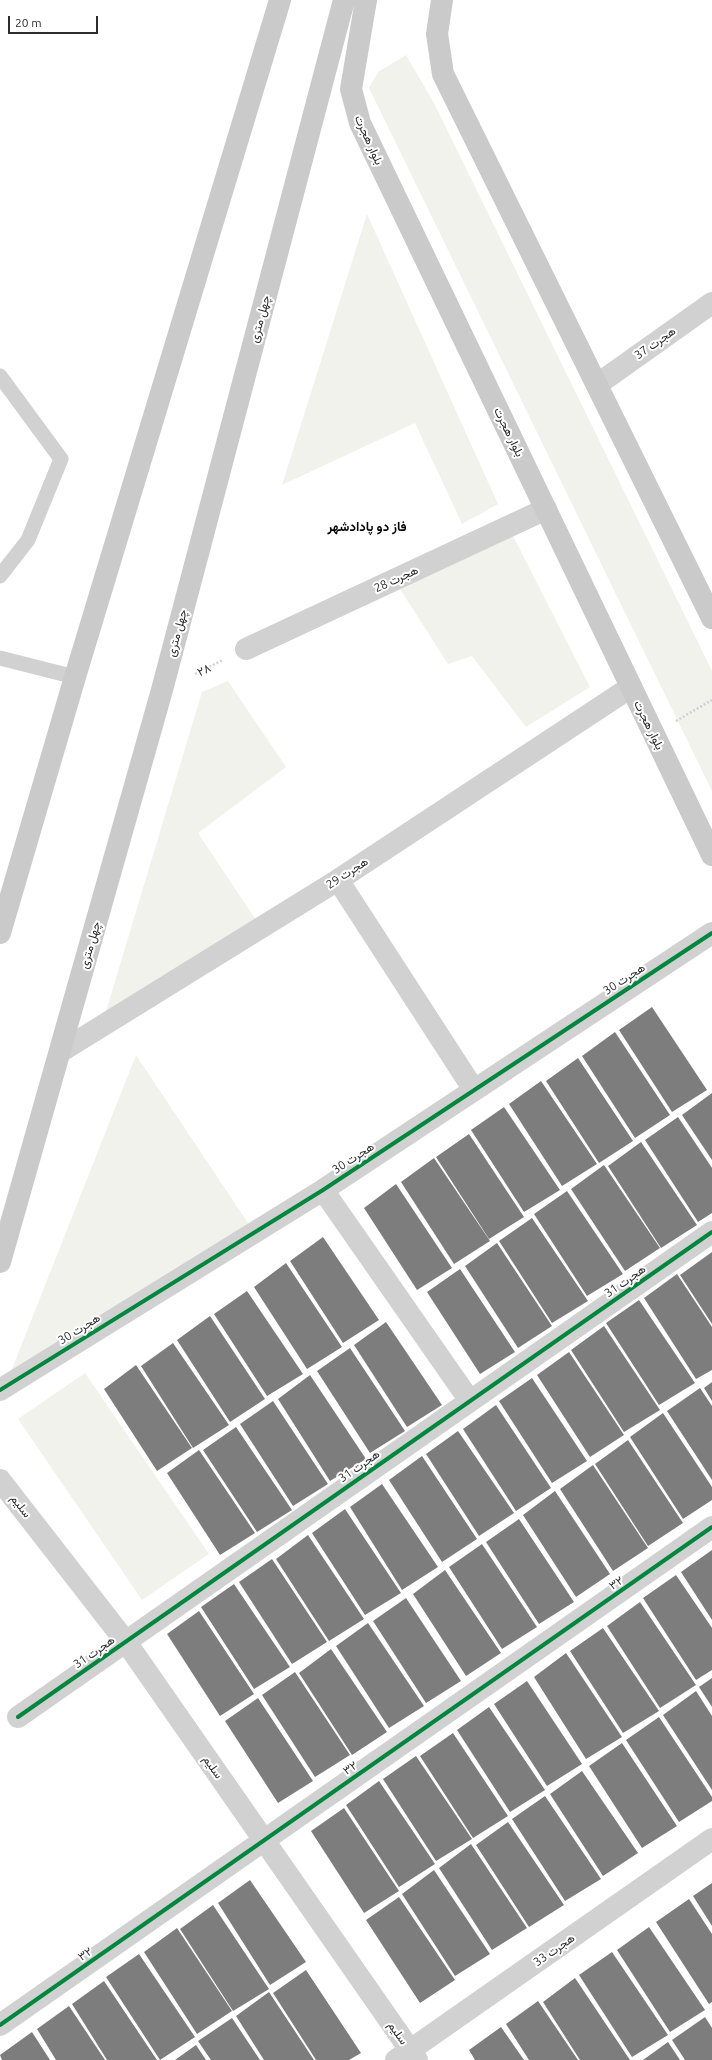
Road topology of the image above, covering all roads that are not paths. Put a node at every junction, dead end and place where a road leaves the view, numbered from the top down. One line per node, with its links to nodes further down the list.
1 (280, 0): 13 (main road)
2 (344, 0): 19 (main road, چهل متری)
3 (366, 0): 8 (main road, بلوار هجرت)
4 (442, 0): 7 (main road)
5 (712, 303): 7 (street, هجرت 37)
6 (0, 376): 9 (lane)
7 (598, 384): 10 (main road)
8 (546, 509): 11 (street, هجرت 28); 14 (main road, بلوار هجرت)
9 (0, 576)
10 (711, 613)
11 (246, 649)
12 (0, 658): 13 (lane)
13 (75, 677): 17 (main road)
14 (630, 687): 15 (main road, بلوار هجرت); 16 (street, هجرت 29)
15 (712, 855)
16 (338, 880): 19 (street, هجرت 29); 20 (street)
17 (0, 932)
18 (712, 933): 20 (street, هجرت 30)
19 (60, 1052): 22 (main road, چهل متری)
20 (474, 1090): 21 (street, هجرت 30)
21 (323, 1190): 25 (street, هجرت 30); 26 (street)
22 (6, 1221): 24 (main road, چهل متری)
23 (712, 1232): 26 (street, هجرت 31)
24 (0, 1262)
25 (0, 1390)
26 (470, 1401): 29 (street, هجرت 31)
27 (0, 1480): 29 (street, سلیم)
28 (712, 1528): 32 (street, ۳۲)
29 (126, 1642): 30 (street, هجرت 31); 32 (street, سلیم)
30 (18, 1717)
31 (712, 1839): 34 (street, هجرت 33)
32 (265, 1840): 33 (street, ۳۲); 34 (street, سلیم)
33 (0, 2025)
34 (408, 2057)

